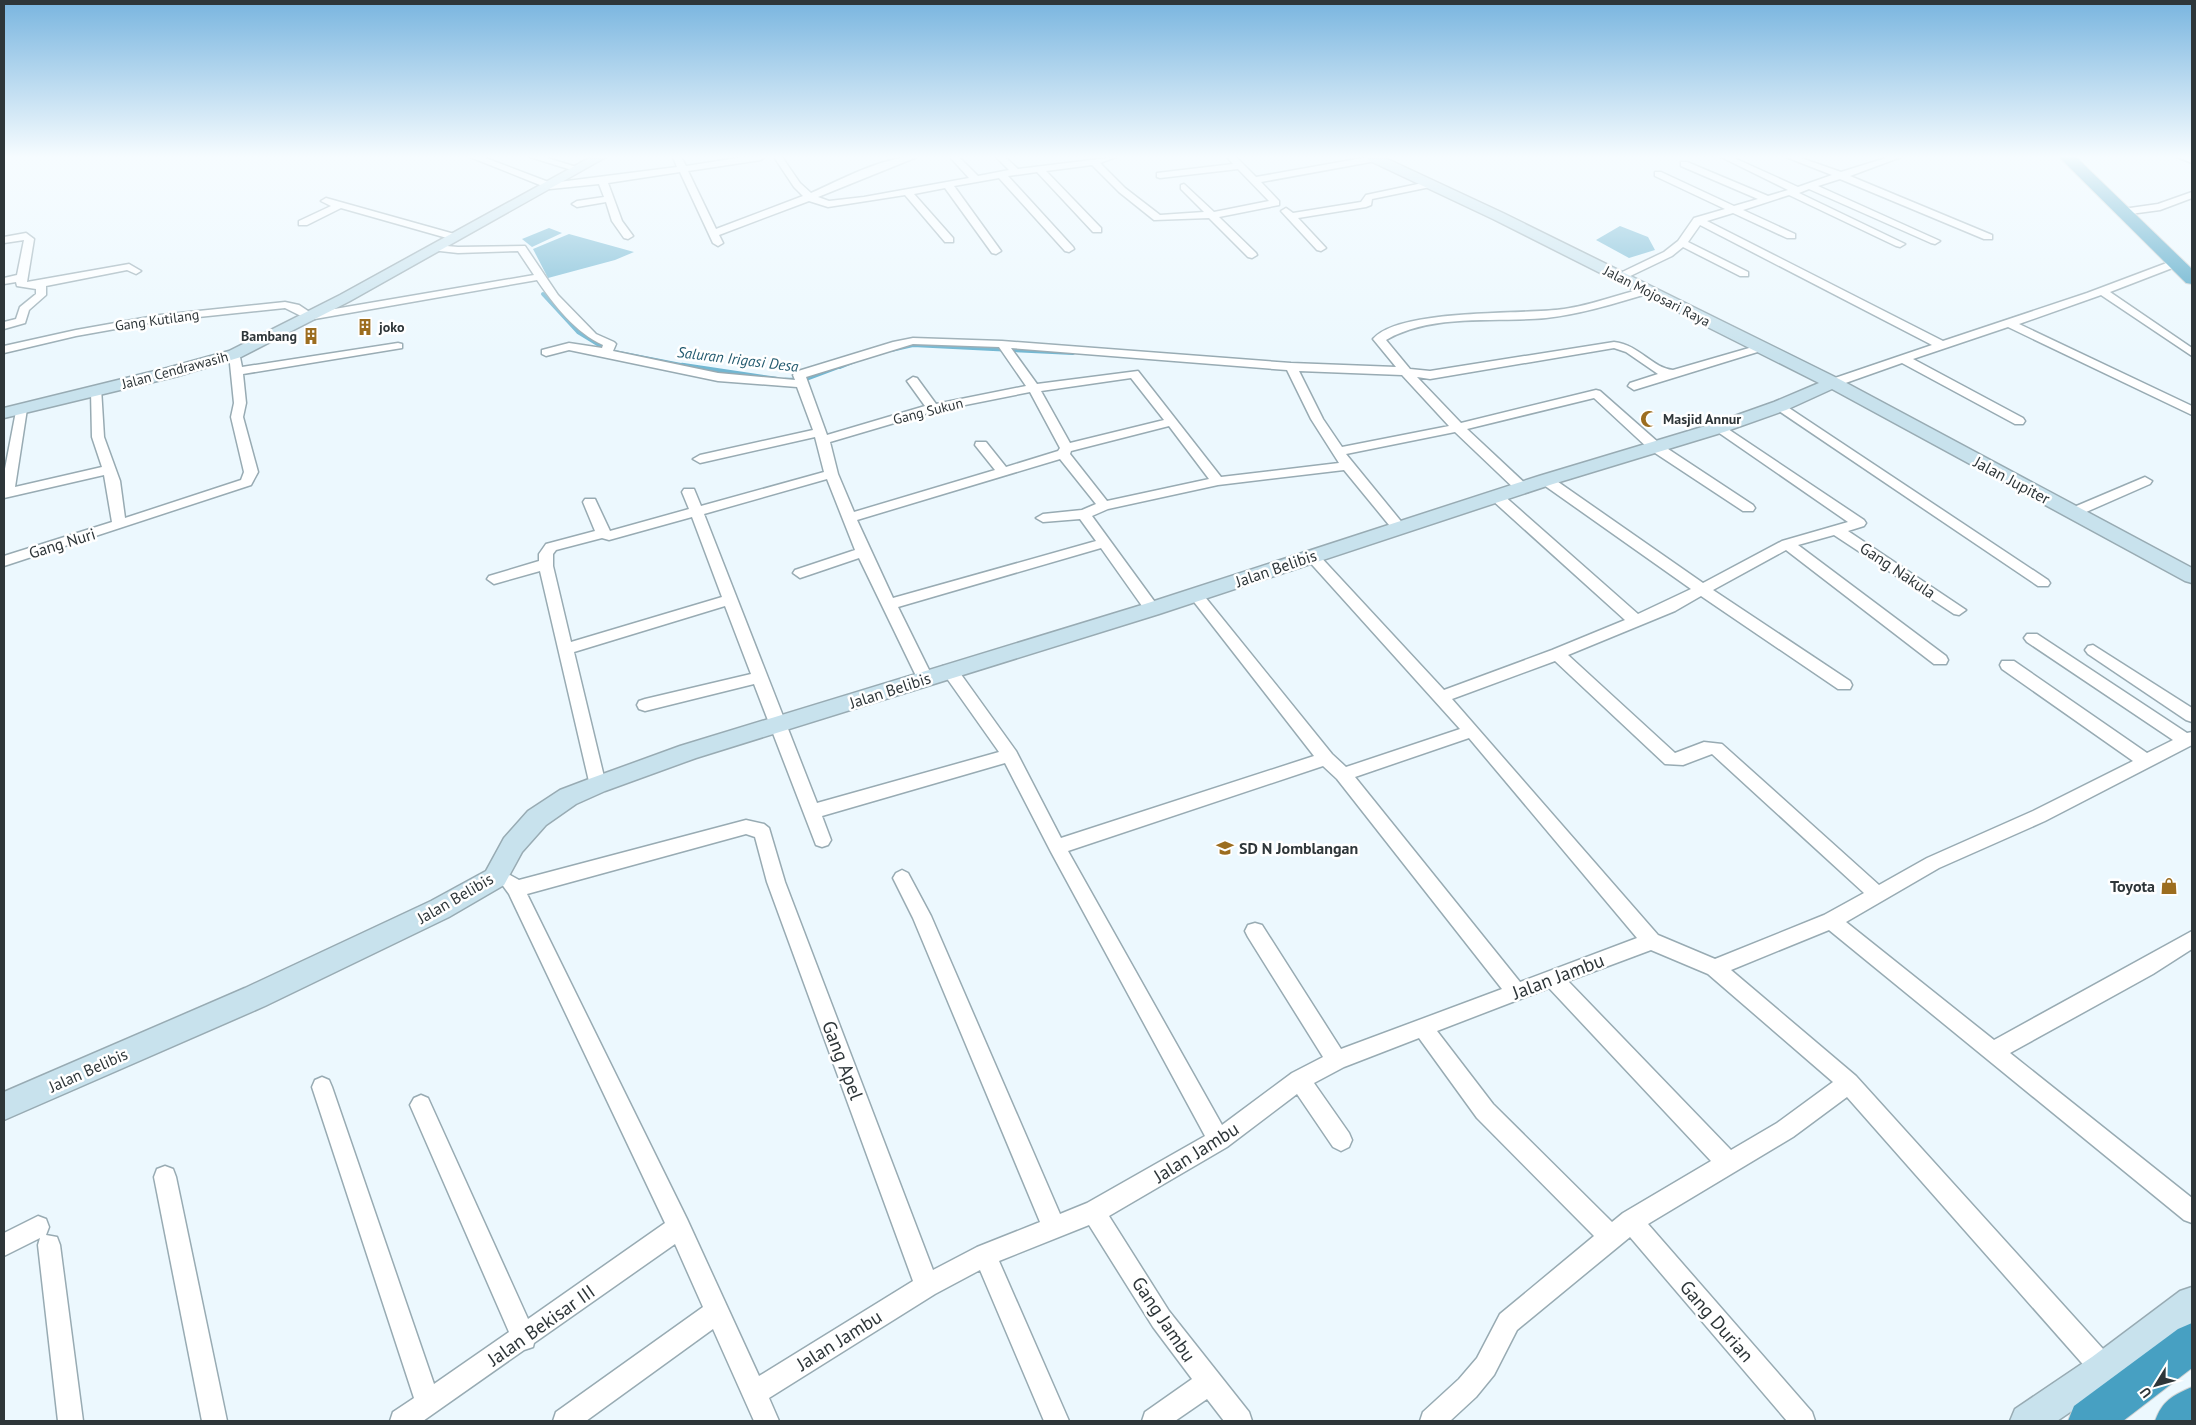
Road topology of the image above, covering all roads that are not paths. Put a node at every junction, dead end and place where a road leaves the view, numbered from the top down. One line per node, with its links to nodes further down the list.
1 (406, 224): 24 (street)
2 (479, 224): 24 (street, Jalan Cendrawasih)
3 (619, 224): 22 (street)
4 (709, 224): 21 (street)
5 (740, 224): 21 (street)
6 (935, 224): 27 (street)
7 (976, 224): 35 (street)
8 (1045, 224): 34 (street)
9 (1091, 224): 20 (street)
10 (1220, 224): 36 (street)
11 (1298, 224): 33 (street)
12 (1512, 224): 42 (street, Jalan Mojosari Raya)
13 (1696, 224): 29 (street)
14 (1705, 224): 52 (street)
15 (1765, 224): 23 (street)
16 (1859, 224): 31 (street)
17 (1895, 224): 28 (street)
18 (1956, 224): 25 (street)
19 (2135, 224): 37 (highway)
20 (1097, 230)
21 (714, 233): 30 (street)
22 (628, 236)
23 (1791, 236)
24 (454, 237): 32 (street, Jalan Cendrawasih)
25 (1988, 237)
26 (4, 240): 40 (street)
27 (949, 240)
28 (1935, 241)
29 (1682, 243): 39 (street); 42 (street)
30 (718, 244)
31 (1900, 244)
32 (435, 248): 41 (street); 48 (street, Jalan Cendrawasih)
33 (1321, 248)
34 (1068, 249)
35 (996, 250)
36 (1252, 255)
37 (2176, 263): 43 (highway); 47 (street)
38 (136, 271): 45 (street)
39 (1744, 274)
40 (22, 277): 44 (street); 45 (street)
41 (539, 277): 48 (street); 56 (street)
42 (1620, 277): 46 (street, Jalan Mojosari Raya)
43 (2192, 279)
44 (4, 280)
45 (35, 285): 50 (street)
46 (1646, 291): 54 (street, Jalan Mojosari Raya); 64 (street)
47 (2103, 292): 49 (street); 58 (street)
48 (308, 317): 55 (street, Gang Kutilang); 59 (street, Jalan Cendrawasih)
49 (2008, 323): 52 (street); 76 (street)
50 (4, 326)
51 (1002, 344): 60 (street); 67 (street); 71 (street)
52 (1942, 345): 61 (street)
53 (398, 346): 63 (street)
54 (1760, 348): 66 (street); 69 (street, Jalan Mojosari Raya)
55 (4, 350)
56 (607, 351): 57 (street); 67 (street)
57 (546, 352)
58 (2192, 353)
59 (235, 354): 63 (street); 72 (street, Jalan Cendrawasih)
60 (1128, 354): 62 (street); 65 (street)
61 (1902, 358): 69 (street); 78 (street)
62 (1291, 367): 64 (street); 86 (street)
63 (237, 372): 107 (street, Gang Nuri)
64 (1406, 373): 66 (street); 80 (street)
65 (1134, 374): 71 (street, Gang Sukun); 79 (street)
66 (1669, 374): 70 (street)
67 (800, 381): 82 (street)
68 (913, 381): 74 (street)
69 (1833, 384): 73 (street, Jalan Belibis); 103 (street, Jalan Jupiter)
70 (1634, 386)
71 (1034, 388): 74 (street, Gang Sukun); 85 (street)
72 (97, 390): 75 (street, Jalan Cendrawasih); 89 (street)
73 (1780, 406): 81 (street, Jalan Belibis); 120 (street)
74 (933, 408): 82 (street, Gang Sukun)
75 (21, 409): 77 (street, Jalan Cendrawasih); 97 (street)
76 (2192, 411)
77 (4, 413)
78 (2020, 421)
79 (1171, 422): 85 (street); 93 (street)
80 (1456, 428): 84 (street); 86 (street); 95 (street)
81 (1718, 428): 84 (street, Jalan Belibis); 109 (street)
82 (821, 436): 87 (street, Gang Sukun); 91 (street)
83 (981, 445): 90 (street)
84 (1654, 446): 92 (street, Jalan Belibis); 101 (street)
85 (1064, 451): 90 (street); 100 (street)
86 (1338, 452): 88 (street)
87 (700, 459)
88 (1347, 466): 93 (street); 108 (street)
89 (108, 470): 97 (street); 107 (street)
90 (1003, 471): 105 (street)
91 (831, 474): 102 (street); 105 (street)
92 (1546, 480): 95 (street, Jalan Belibis); 121 (street)
93 (1218, 481): 100 (street)
94 (2145, 481): 103 (street)
95 (1523, 489): 98 (street, Jalan Belibis)
96 (689, 492): 102 (street)
97 (5, 494)
98 (1498, 497): 108 (street, Jalan Belibis); 127 (street)
99 (590, 502): 110 (street)
100 (1104, 506): 104 (street)
101 (1748, 508)
102 (697, 510): 110 (street); 123 (street)
103 (2072, 512): 118 (street, Jalan Jupiter)
104 (1084, 514): 106 (street); 111 (street)
105 (850, 518): 113 (street)
106 (1044, 518)
107 (119, 525): 115 (street, Gang Nuri)
108 (1399, 528): 114 (street, Jalan Belibis)
109 (1837, 530): 112 (street); 126 (street, Gang Nakula)
110 (603, 533): 116 (street)
111 (1104, 543): 124 (street); 125 (street)
112 (1786, 544): 121 (street); 132 (street)
113 (864, 552): 117 (street); 124 (street)
114 (1311, 555): 122 (street, Jalan Belibis); 138 (street)
115 (4, 561)
116 (546, 564): 119 (street); 129 (street)
117 (800, 572)
118 (2192, 576)
119 (494, 579)
120 (2042, 583)
121 (1702, 590): 127 (street); 137 (street)
122 (1196, 595): 125 (street, Jalan Belibis); 145 (street)
123 (731, 599): 129 (street); 135 (street)
124 (889, 604): 136 (street)
125 (1152, 609): 134 (street, Jalan Belibis)
126 (1959, 610)
127 (1636, 621): 131 (street)
128 (2032, 638): 143 (street)
129 (565, 649): 148 (street)
130 (2093, 650): 140 (street)
131 (1557, 654): 138 (street); 155 (street)
132 (1940, 660)
133 (2008, 665): 146 (street)
134 (949, 670): 136 (street, Jalan Belibis); 144 (street)
135 (760, 677): 139 (street); 141 (street)
136 (924, 678): 141 (street, Jalan Belibis)
137 (1844, 685)
138 (1441, 697): 142 (street)
139 (645, 705)
140 (2192, 716)
141 (778, 726): 148 (street, Jalan Belibis); 149 (street)
142 (1472, 731): 147 (street); 159 (street)
143 (2189, 740): 146 (street)
144 (1010, 755): 149 (street); 151 (street)
145 (1326, 759): 147 (street); 151 (street)
146 (2146, 762): 155 (street)
147 (1343, 774): 162 (street)
148 (597, 785): 152 (street, Jalan Belibis)
149 (811, 812): 150 (street)
150 (822, 840)
151 (1057, 848): 171 (street)
152 (495, 878): 154 (street); 170 (street, Jalan Belibis)
153 (902, 878): 179 (street)
154 (516, 889): 178 (street); 183 (street, Gang Apel)
155 (1878, 895): 156 (street)
156 (1831, 921): 160 (street); 164 (street)
157 (1255, 931): 165 (street)
158 (2192, 939): 164 (street)
159 (1651, 941): 160 (street); 161 (street, Jalan Jambu)
160 (1715, 968): 167 (street)
161 (1552, 978): 162 (street, Jalan Jambu); 173 (street)
162 (1516, 992): 163 (street, Jalan Jambu)
163 (1423, 1028): 165 (street, Jalan Jambu); 180 (street)
164 (1994, 1051): 176 (street)
165 (1337, 1060): 166 (street, Jalan Jambu)
166 (1299, 1080): 171 (street, Jalan Jambu); 172 (street)
167 (1849, 1084): 173 (street); 188 (street)
168 (322, 1087): 191 (street)
169 (421, 1104): 186 (street)
170 (4, 1106)
171 (1219, 1140): 175 (street, Jalan Jambu)
172 (1341, 1140)
173 (1729, 1164): 177 (street)
174 (165, 1176): 194 (street)
175 (1094, 1212): 179 (street, Jalan Jambu); 189 (street, Gang Jambu)
176 (2192, 1212)
177 (1631, 1221): 180 (street); 202 (street, Gang Durian)
178 (679, 1227): 185 (street); 186 (street, Jalan Bekisar III)
179 (1054, 1228): 182 (street, Jalan Jambu)
180 (1611, 1237): 201 (street)
181 (4, 1245): 193 (street)
182 (985, 1255): 183 (street, Jalan Jambu); 198 (street)
183 (927, 1286): 190 (street, Jalan Jambu)
184 (2192, 1303): 188 (street)
185 (717, 1311): 190 (street); 196 (street)
186 (524, 1338): 191 (street, Jalan Bekisar III)
187 (2192, 1343): 204 (highway)
188 (2104, 1369): 203 (street)
189 (1208, 1383): 199 (street); 200 (street, Gang Jambu)
190 (754, 1394): 197 (street)
191 (428, 1404): 195 (street, Jalan Bekisar III)
192 (2192, 1408): 205 (highway)
193 (70, 1421)
194 (215, 1421)
195 (402, 1421)
196 (564, 1421)
197 (767, 1421)
198 (1056, 1421)
199 (1154, 1421)
200 (1240, 1421)
201 (1432, 1421)
202 (1803, 1421)
203 (2027, 1421)
204 (2089, 1421)
205 (2176, 1421)

